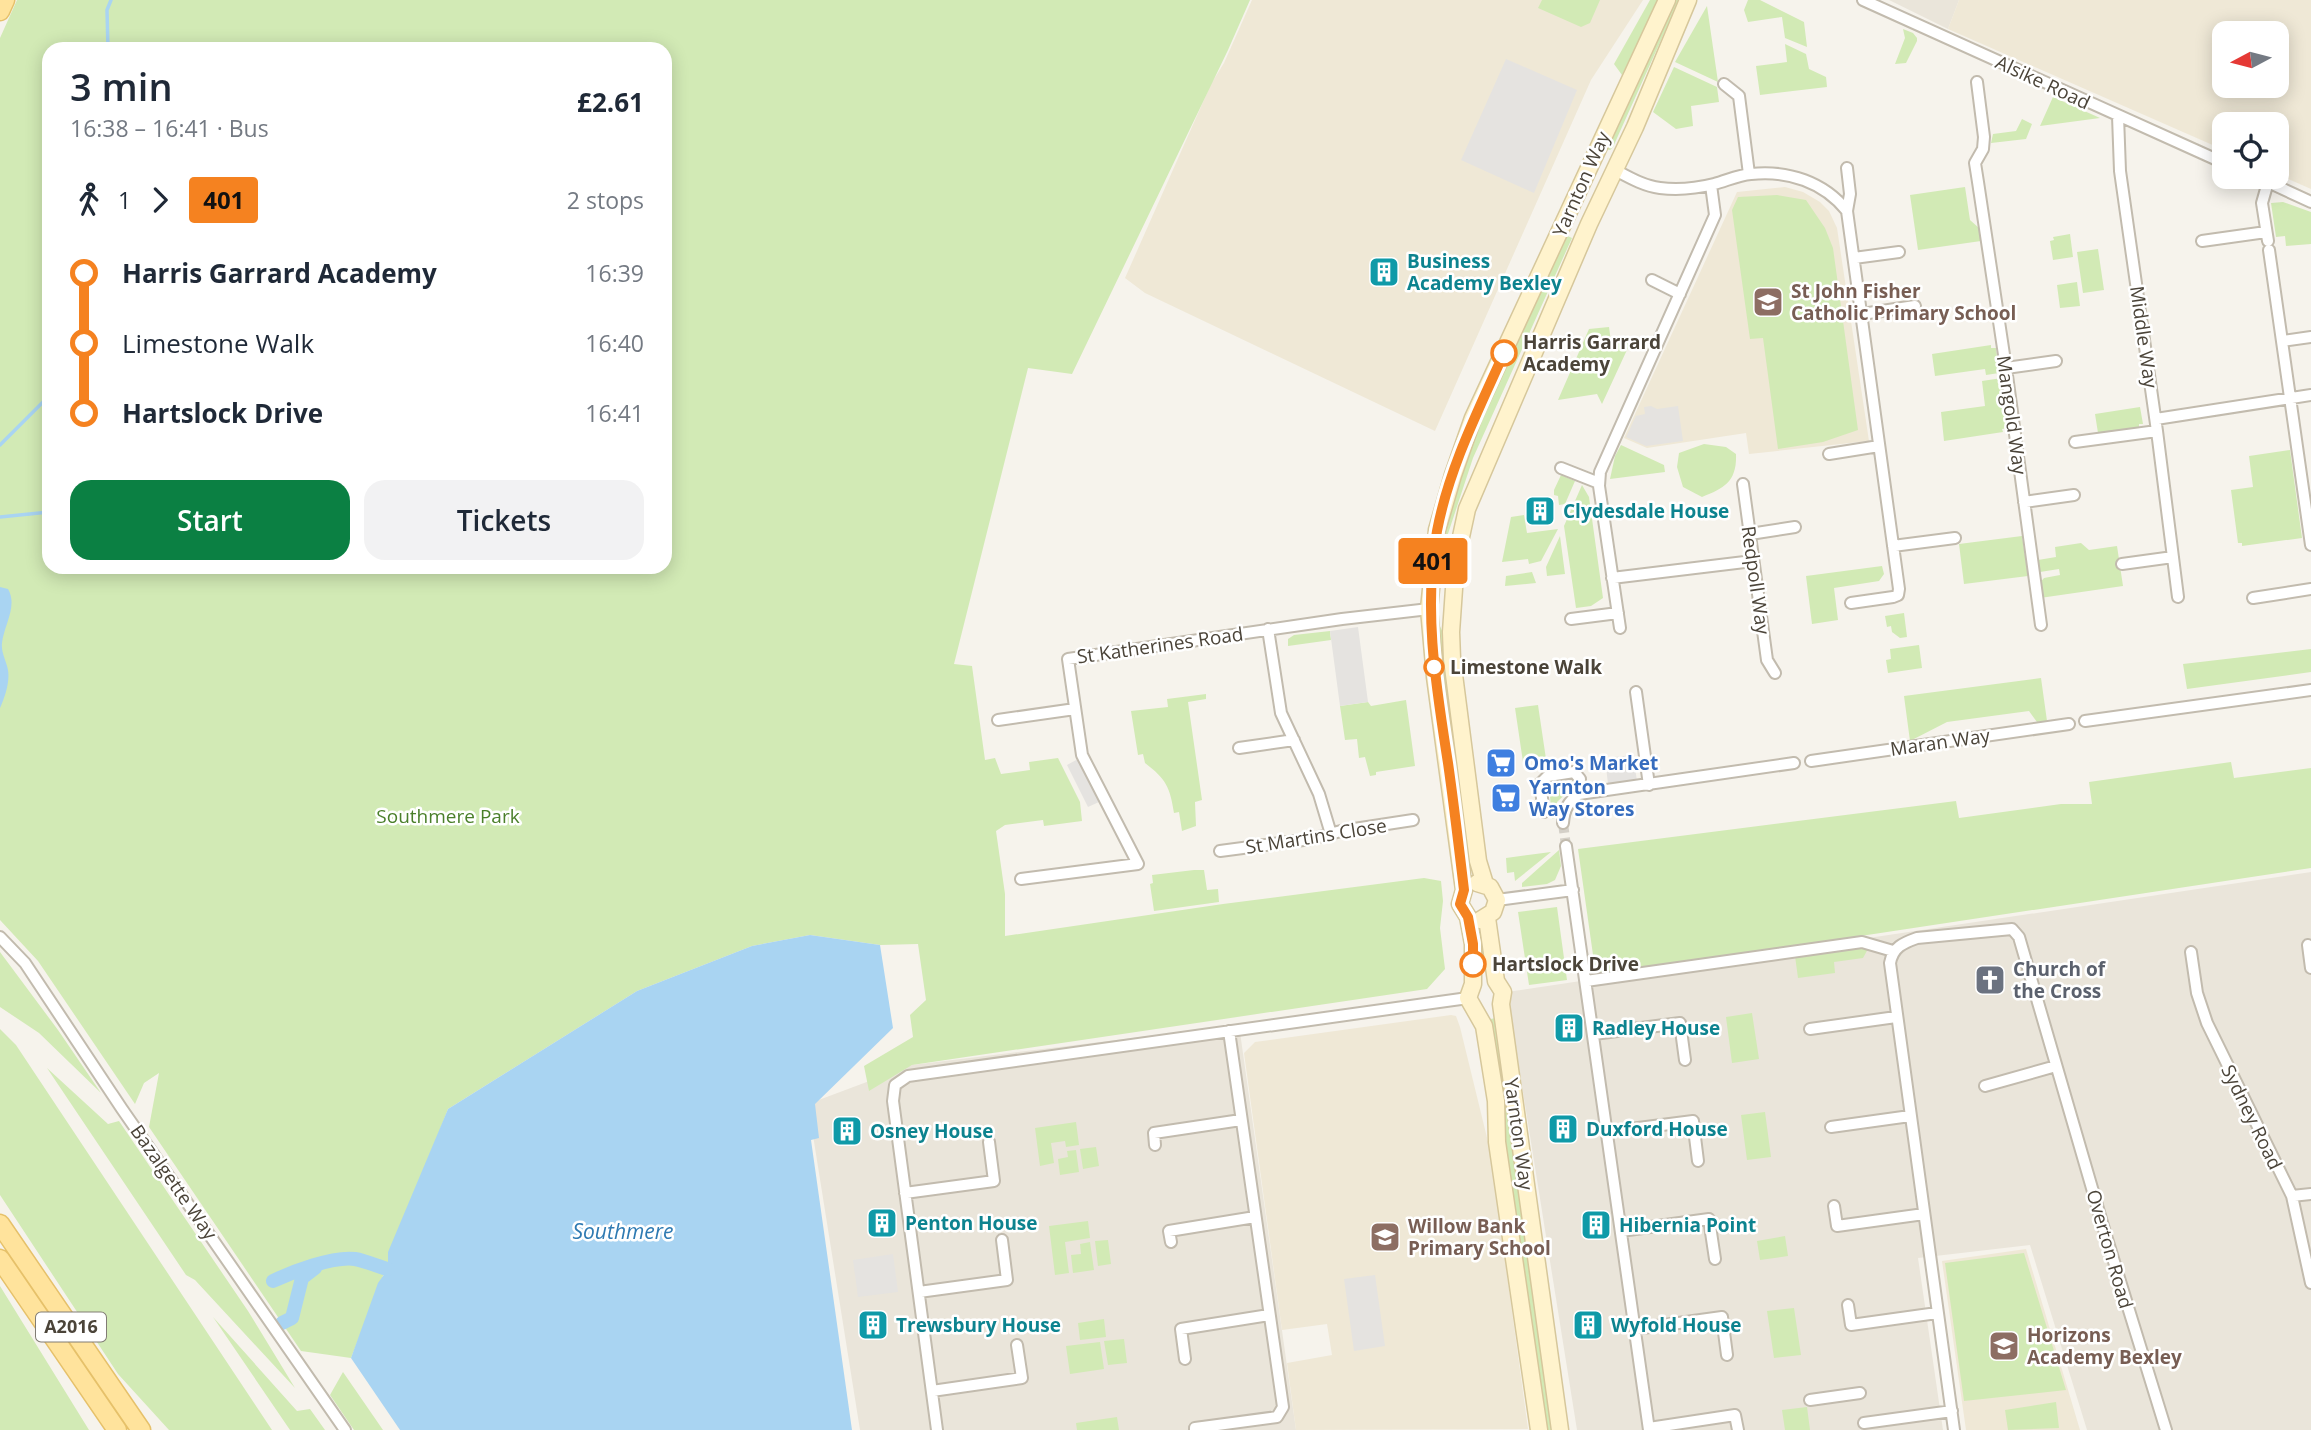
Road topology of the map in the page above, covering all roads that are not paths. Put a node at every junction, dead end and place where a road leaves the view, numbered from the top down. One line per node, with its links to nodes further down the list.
1 (5, 0): 6 (main road)
2 (1667, 0): 12 (street, Yarnton Way)
3 (1688, 0): 14 (street, Yarnton Way)
4 (1863, 0): 7 (street, Alsike Road)
5 (1892, 0): 7 (street)
6 (0, 11)
7 (1888, 12): 10 (street, Alsike Road)
8 (1977, 82): 32 (street, Mangold Way)
9 (1724, 84): 15 (street)
10 (2118, 116): 11 (street, Alsike Road); 35 (street, Middle Way)
11 (2212, 158)
12 (1592, 159): 14 (street); 57 (street, Yarnton Way)
13 (1847, 168): 20 (street)
14 (1615, 170): 16 (street); 58 (street, Yarnton Way)
15 (1749, 174): 16 (street); 20 (street)
16 (1711, 185): 26 (street)
17 (2266, 189): 22 (street)
18 (2283, 189): 19 (street)
19 (2311, 202)
20 (1847, 211): 24 (street)
21 (2202, 241): 22 (street)
22 (2268, 241): 30 (street)
23 (1899, 252): 24 (street)
24 (1854, 258): 28 (street)
25 (1652, 280): 26 (street)
26 (1680, 294): 40 (street)
27 (1915, 306): 28 (street)
28 (1861, 314): 37 (street)
29 (2311, 337): 30 (street)
30 (2282, 341): 34 (street)
31 (2056, 361): 32 (street)
32 (2006, 369): 43 (street, Mangold Way)
33 (2311, 395): 34 (street)
34 (2290, 398): 35 (street); 48 (street)
35 (2156, 425): 36 (street); 49 (street, Middle Way)
36 (2075, 442)
37 (1879, 446): 38 (street); 47 (street)
38 (1829, 454)
39 (1561, 468): 40 (street)
40 (1599, 483): 52 (street)
41 (1743, 484): 45 (street, Redpoll Way)
42 (2074, 495): 43 (street)
43 (2024, 502): 61 (street, Mangold Way)
44 (1796, 527): 45 (street)
45 (1750, 534): 50 (street, Redpoll Way)
46 (1955, 537): 47 (street)
47 (1893, 545): 56 (street)
48 (2311, 545)
49 (2173, 557): 51 (street); 54 (street, Middle Way)
50 (1753, 561): 52 (street); 64 (street, Redpoll Way)
51 (2122, 564)
52 (1612, 578): 59 (street)
53 (2311, 589): 55 (street)
54 (2178, 597)
55 (2253, 598)
56 (1851, 603)
57 (1429, 609): 58 (street); 63 (street, St Katherines Road); 85 (street, Yarnton Way)
58 (1451, 609): 84 (street, Yarnton Way)
59 (1618, 613): 60 (street); 62 (street)
60 (1571, 619)
61 (2041, 625)
62 (1620, 628)
63 (1268, 629): 67 (street, St Katherines Road); 71 (street)
64 (1775, 673)
65 (2311, 690): 69 (street)
66 (1636, 692): 75 (street)
67 (1075, 709): 68 (street); 83 (street, St Katherines Road)
68 (998, 720)
69 (2085, 722)
70 (2069, 724): 73 (street, Maran Way)
71 (1294, 740): 72 (street); 80 (street)
72 (1239, 748)
73 (1811, 761)
74 (1794, 763): 75 (street)
75 (1649, 785): 76 (street)
76 (1579, 794): 77 (street); 79 (street)
77 (1544, 812)
78 (1413, 820): 80 (street, St Martins Close)
79 (1563, 823)
80 (1331, 834): 82 (street, St Martins Close)
81 (1566, 845): 86 (street)
82 (1220, 851)
83 (1021, 880)
84 (1485, 884): 85 (street); 87 (street, Yarnton Way)
85 (1464, 890): 88 (street, Yarnton Way)
86 (1573, 890): 87 (street); 96 (street)
87 (1497, 900): 89 (street)
88 (1468, 917): 89 (street); 97 (street, Yarnton Way)
89 (1487, 918): 95 (street, Yarnton Way)
90 (0, 937): 144 (street, Bazalgette Way)
91 (2308, 945): 94 (street)
92 (1893, 951): 96 (street); 99 (street); 104 (street, Overton Road)
93 (2191, 952): 115 (street, Sydney Road)
94 (2311, 968)
95 (1496, 981): 97 (street); 98 (street, Yarnton Way)
96 (1586, 981): 102 (street)
97 (1472, 997): 98 (street); 101 (street); 147 (street, Yarnton Way)
98 (1501, 1004): 148 (street, Yarnton Way)
99 (1896, 1017): 100 (street); 106 (street)
100 (1810, 1029)
101 (1228, 1031): 107 (street); 113 (street)
102 (1594, 1034): 103 (street); 109 (street)
103 (1685, 1060)
104 (2056, 1066): 105 (street); 151 (street, Overton Road)
105 (1985, 1086)
106 (1910, 1116): 108 (street); 117 (street)
107 (1241, 1120): 111 (street); 118 (street)
108 (1831, 1127)
109 (1608, 1132): 112 (street); 120 (street)
110 (989, 1142): 113 (street)
111 (1155, 1145)
112 (1698, 1161)
113 (905, 1193): 126 (street)
114 (2311, 1194): 115 (street)
115 (2292, 1196): 125 (street, Sydney Road)
116 (1834, 1206): 117 (street)
117 (1924, 1214): 128 (street)
118 (1255, 1217): 122 (street); 129 (street)
119 (0, 1224): 136 (main road, A2016)
120 (1621, 1231): 124 (street); 130 (street)
121 (1002, 1240): 126 (street)
122 (1171, 1242)
123 (0, 1259): 141 (main road, A2016)
124 (1715, 1259)
125 (2311, 1283)
126 (919, 1292): 134 (street)
127 (1849, 1305): 128 (street)
128 (1937, 1313): 138 (street)
129 (1269, 1315): 133 (street); 146 (street)
130 (1635, 1329): 132 (street); 140 (street)
131 (1017, 1345): 134 (street)
132 (1727, 1355)
133 (1185, 1359)
134 (932, 1391): 145 (street)
135 (1860, 1393): 137 (street)
136 (116, 1394): 142 (main road, A2016); 143 (main road)
137 (1810, 1400)
138 (1952, 1411): 139 (street); 150 (street)
139 (1864, 1423)
140 (1649, 1429): 149 (street)
141 (115, 1430)
142 (141, 1430)
143 (148, 1430)
144 (345, 1430)
145 (937, 1430)
146 (1195, 1430)
147 (1539, 1430)
148 (1560, 1430)
149 (1738, 1430)
150 (1954, 1430)
151 (2166, 1430)

